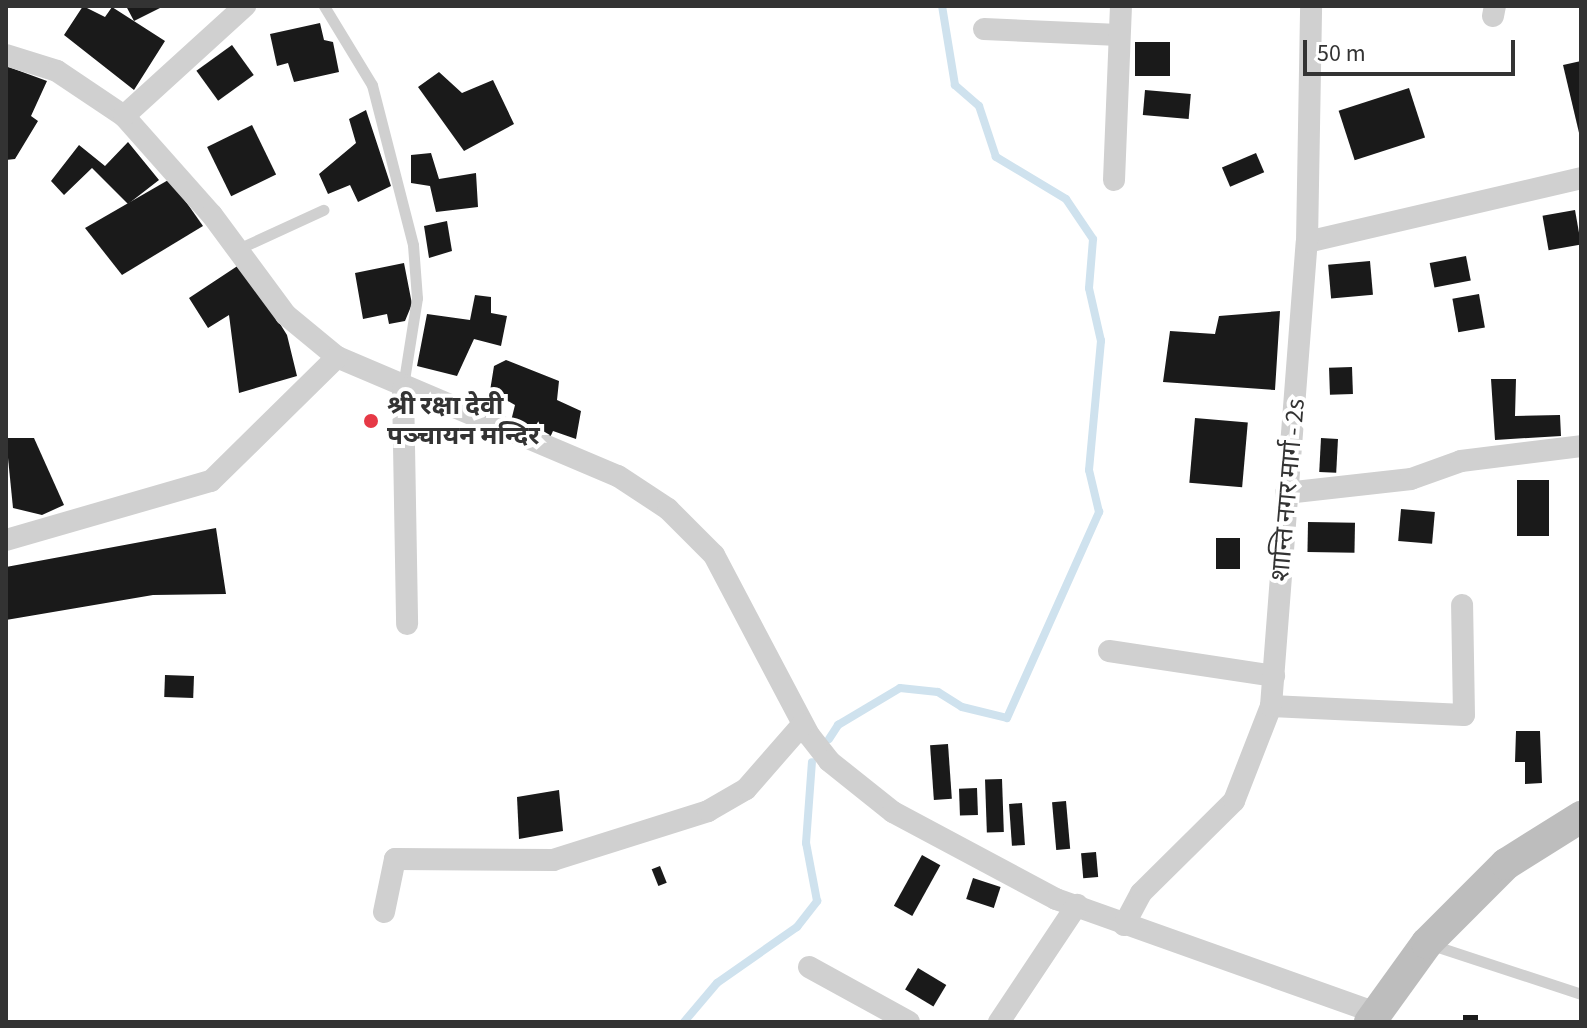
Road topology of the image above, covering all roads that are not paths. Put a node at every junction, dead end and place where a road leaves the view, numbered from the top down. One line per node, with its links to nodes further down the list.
1 (245, 6): 8 (street)
2 (324, 6): 15 (lane)
3 (1121, 6): 6 (street)
4 (1311, 6): 12 (street, शान्ति नगर मार्ग - 2s)
5 (984, 29): 6 (street)
6 (1119, 35): 10 (street)
7 (6, 55): 8 (street)
8 (124, 116): 13 (street)
9 (1581, 178): 12 (street)
10 (1114, 180)
11 (323, 210): 13 (lane)
12 (1307, 242): 17 (street, शान्ति नगर मार्ग - 2s)
13 (238, 249): 14 (street)
14 (337, 357): 15 (street); 18 (street)
15 (403, 388): 20 (street); 24 (street)
16 (1581, 446): 17 (street)
17 (1286, 493): 22 (street, शान्ति नगर मार्ग - 2s)
18 (6, 540)
19 (1462, 605): 23 (street)
20 (407, 624)
21 (1109, 651): 22 (street)
22 (1274, 676): 23 (street, शान्ति नगर मार्ग - 2s)
23 (1271, 706): 28 (street, शान्ति नगर मार्ग - 2s)
24 (803, 724): 26 (street); 27 (street)
25 (1581, 817): 29 (main road)
26 (1077, 905): 28 (street); 34 (street)
27 (384, 912)
28 (1124, 925): 32 (street)
29 (1427, 943): 31 (lane); 32 (main road)
30 (809, 967): 33 (street)
31 (1581, 994)
32 (1373, 1017)
33 (909, 1022)
34 (999, 1022)

